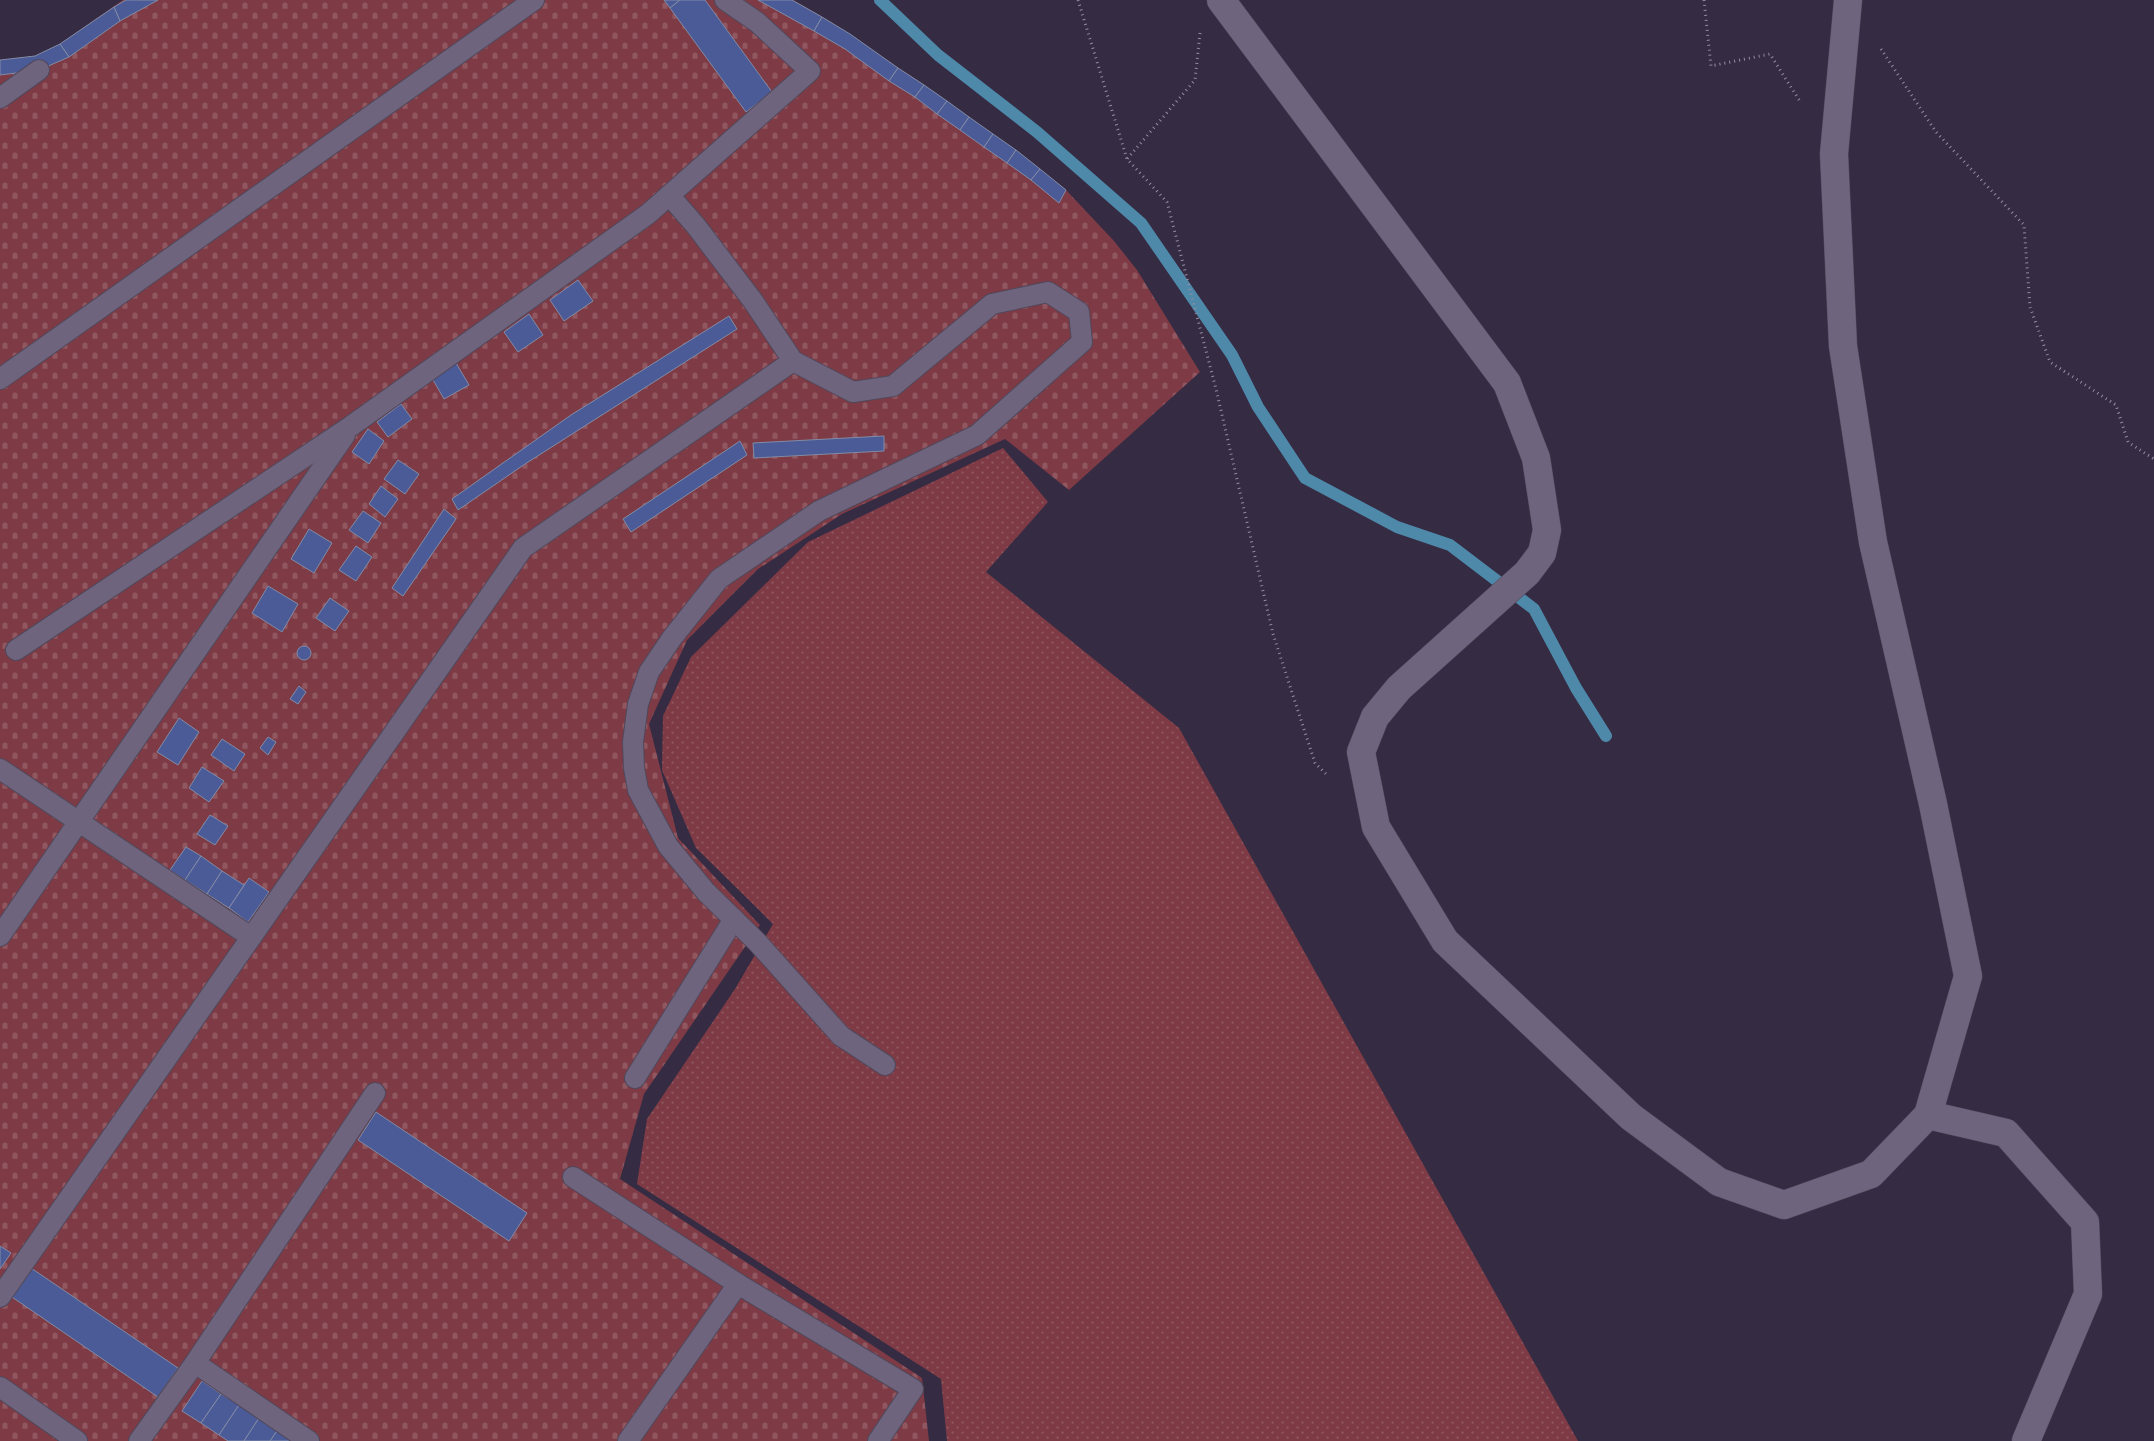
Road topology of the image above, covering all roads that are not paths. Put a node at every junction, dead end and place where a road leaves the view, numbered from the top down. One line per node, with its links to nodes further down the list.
1 (534, 0): 9 (lane)
2 (725, 0): 7 (lane)
3 (1221, 0): 20 (main road)
4 (1848, 0): 20 (main road)
5 (39, 70): 6 (lane)
6 (0, 98)
7 (669, 195): 8 (lane); 10 (lane)
8 (793, 361): 14 (lane); 16 (lane)
9 (0, 379)
10 (351, 426): 11 (lane); 13 (lane)
11 (16, 650)
12 (0, 769): 13 (lane)
13 (78, 821): 15 (lane); 16 (lane)
14 (734, 918): 17 (lane); 18 (lane)
15 (0, 936)
16 (251, 937): 23 (lane)
17 (885, 1065)
18 (635, 1078)
19 (376, 1092): 24 (lane)
20 (1928, 1116): 31 (main road)
21 (573, 1177): 22 (lane)
22 (738, 1284): 29 (lane); 30 (lane)
23 (0, 1297)
24 (195, 1363): 27 (lane); 28 (lane)
25 (0, 1387): 26 (lane)
26 (77, 1441)
27 (139, 1441)
28 (308, 1441)
29 (628, 1441)
30 (878, 1441)
31 (2026, 1441)

